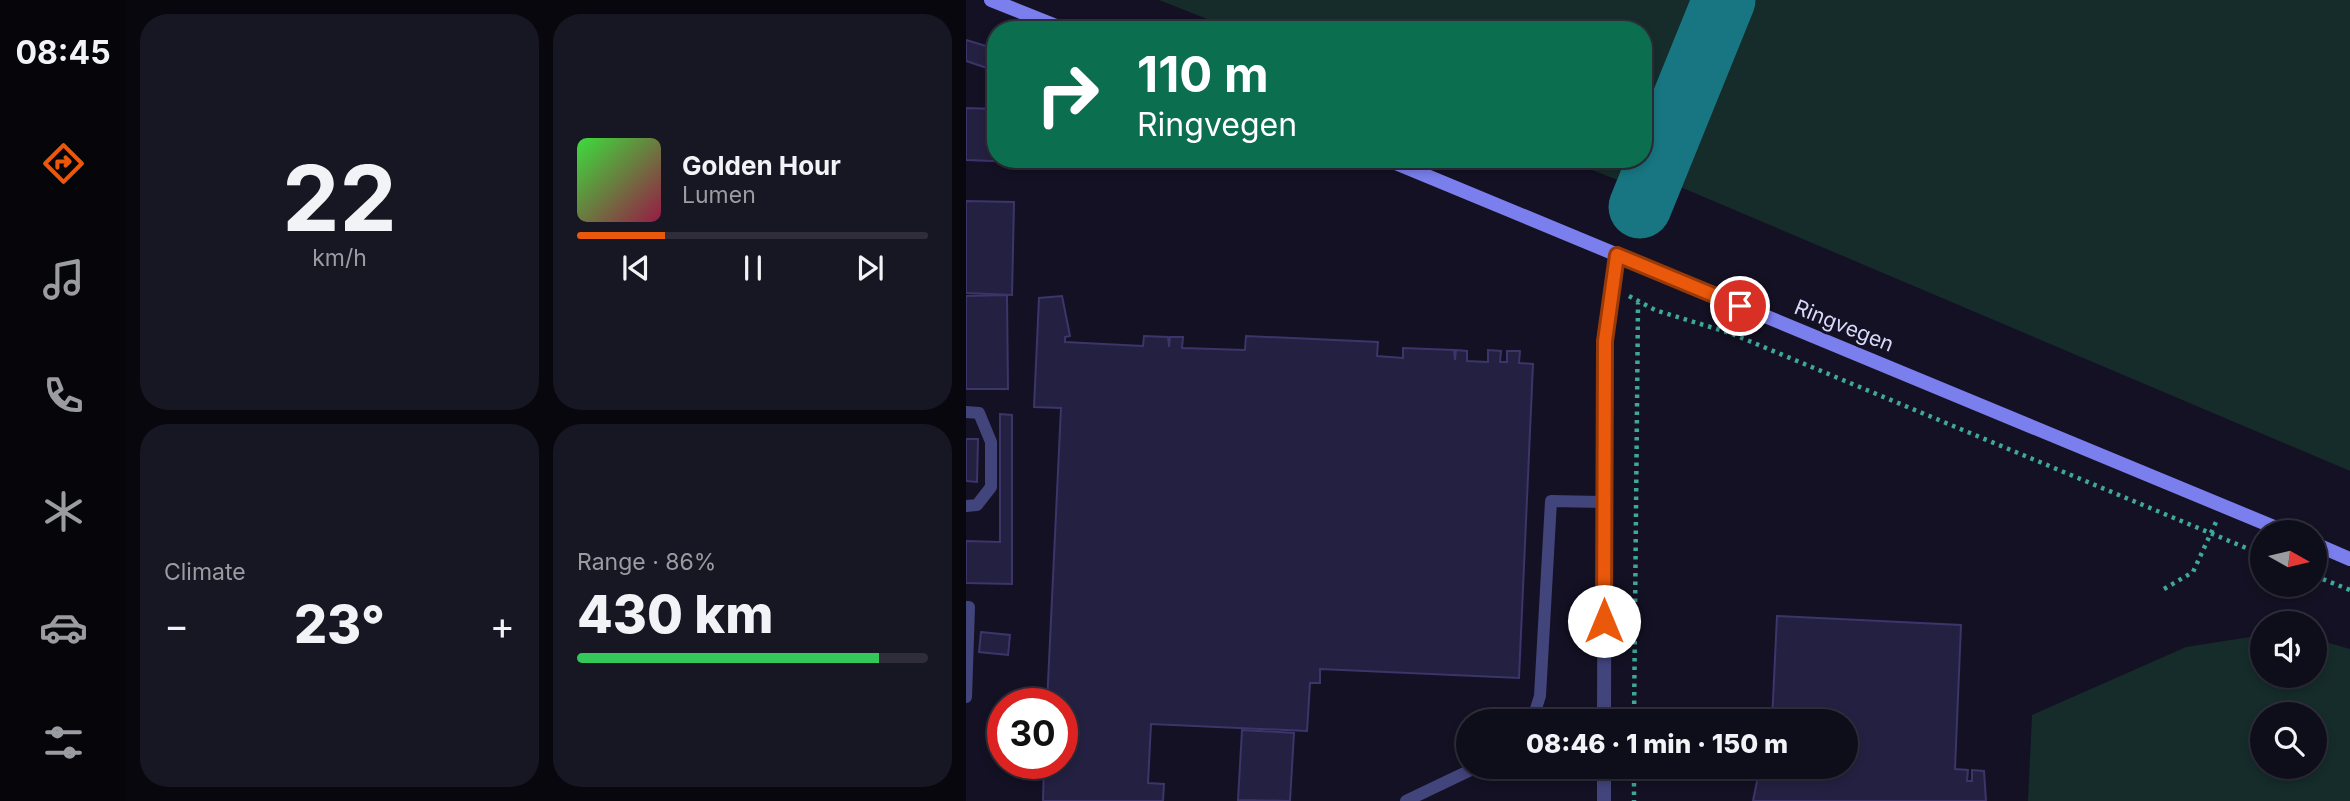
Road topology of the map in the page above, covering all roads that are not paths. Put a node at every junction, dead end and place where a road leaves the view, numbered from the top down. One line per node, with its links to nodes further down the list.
1 (992, 0): 2 (street)
2 (1044, 21)
3 (1407, 168): 4 (street, Ringvegen)
4 (1617, 255): 6 (street); 8 (street, Ringvegen)
5 (966, 412): 7 (lane)
6 (1604, 502): 13 (lane); 14 (street)
7 (966, 506)
8 (2258, 520)
9 (2328, 550): 10 (street)
10 (2350, 559)
11 (966, 607): 12 (lane)
12 (966, 697)
13 (1536, 709)
14 (1604, 709)
15 (1456, 777): 17 (lane)
16 (1604, 779): 18 (street)
17 (1406, 801)
18 (1604, 801)

